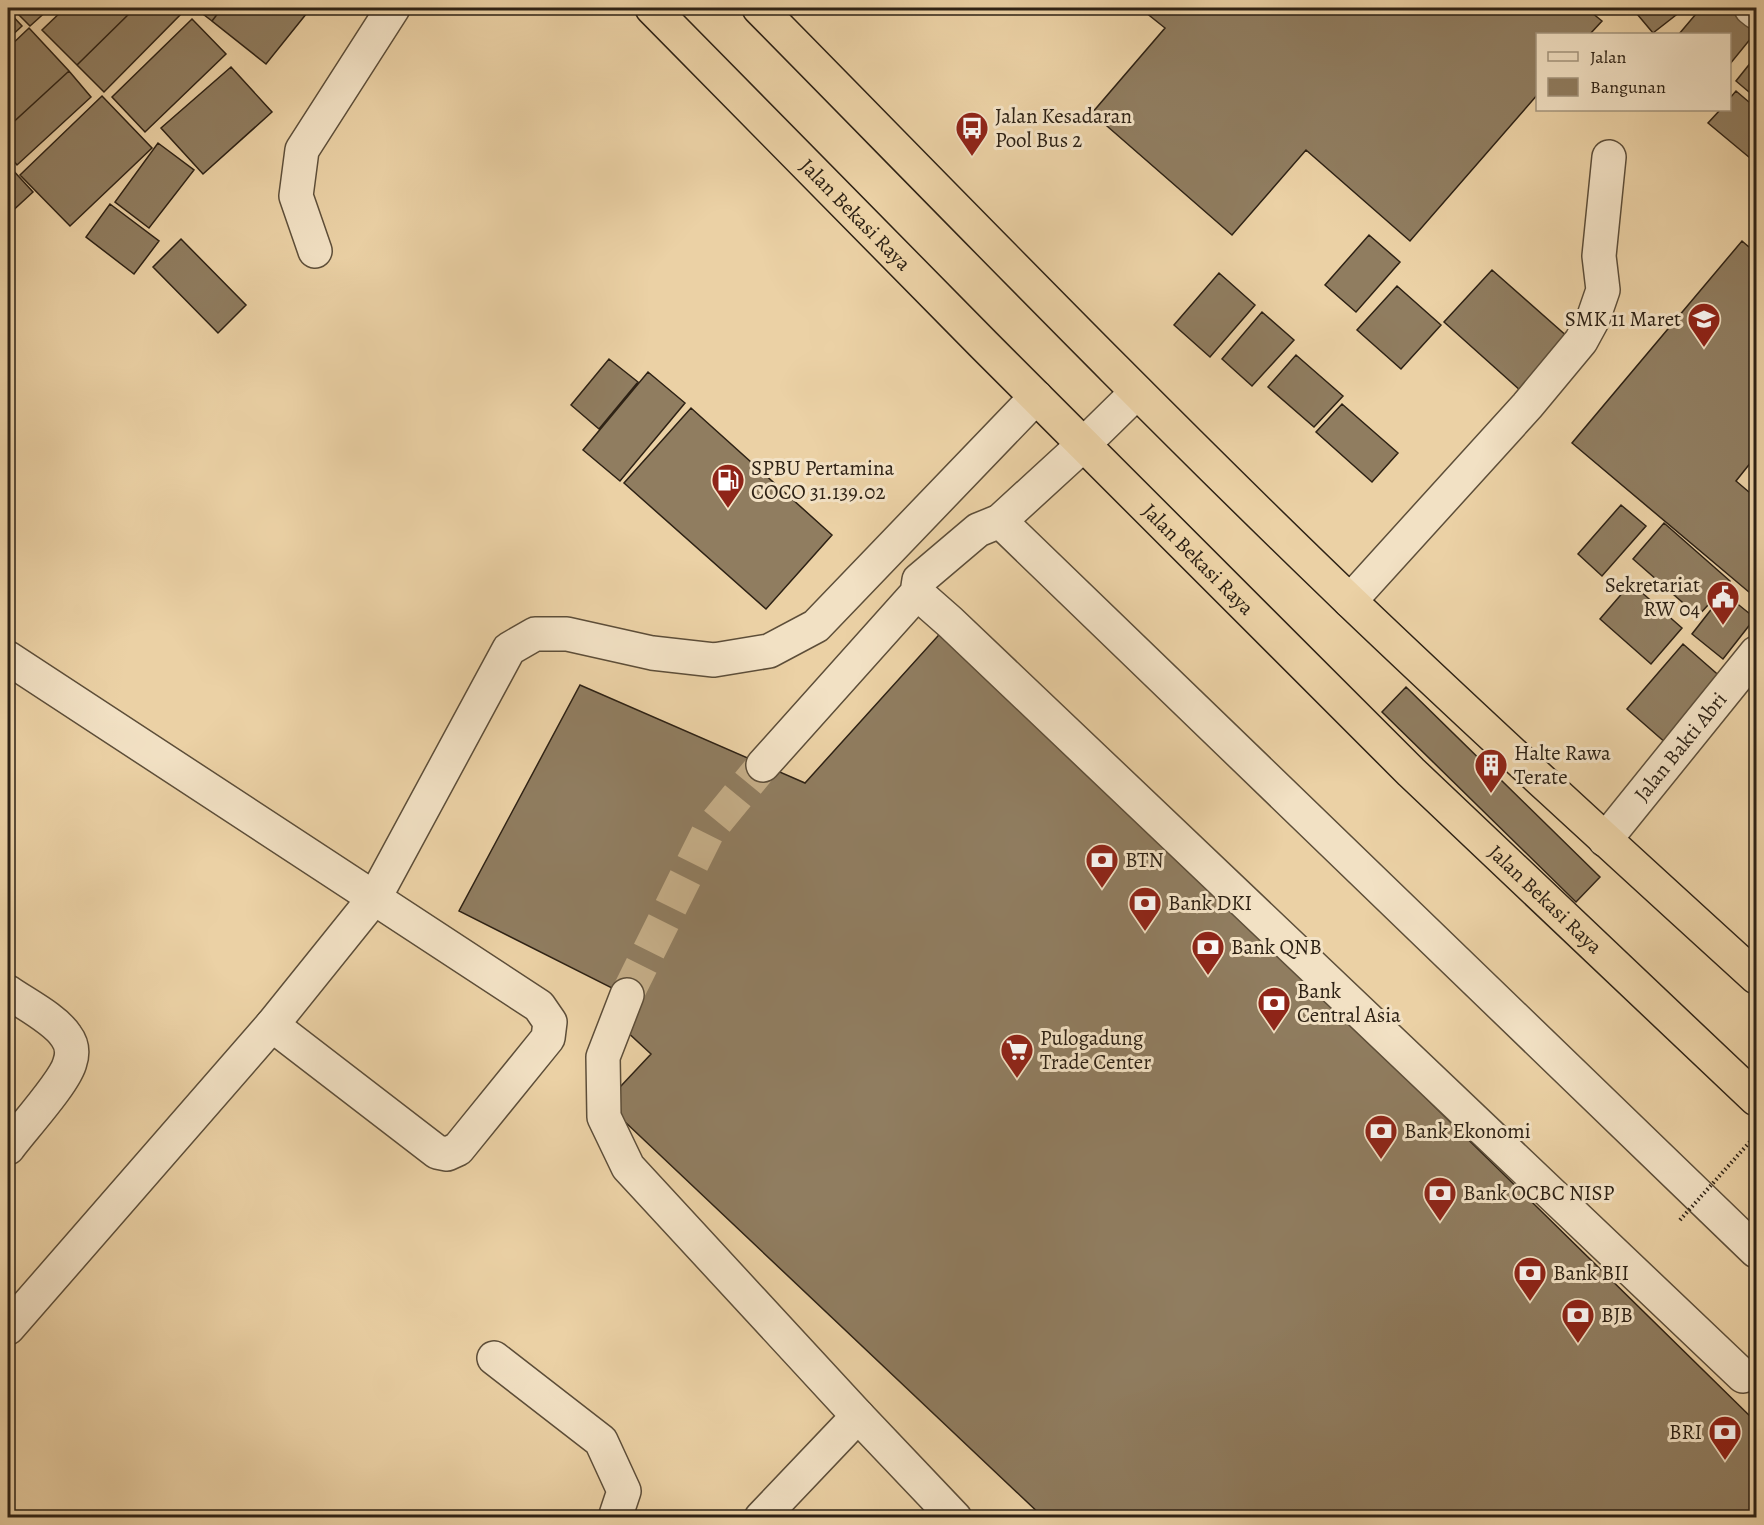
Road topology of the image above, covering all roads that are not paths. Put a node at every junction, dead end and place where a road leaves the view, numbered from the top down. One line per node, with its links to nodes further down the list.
1 (393, 8): 7 (street)
2 (652, 8): 9 (highway, Jalan Bekasi Raya)
3 (759, 8): 8 (highway)
4 (1751, 8): 5 (street)
5 (1756, 12)
6 (1610, 157): 13 (street)
7 (315, 251)
8 (1137, 392): 10 (street); 13 (highway)
9 (1036, 397): 10 (highway, Jalan Bekasi Raya); 18 (street)
10 (1084, 444): 11 (street); 23 (highway, Jalan Bekasi Raya)
11 (1000, 521): 12 (street); 25 (street)
12 (917, 593): 16 (street); 28 (street)
13 (1350, 601): 17 (highway)
14 (1756, 654): 17 (street, Jalan Bakti Abri)
15 (8, 658): 18 (street)
16 (763, 765)
17 (1605, 840): 19 (highway)
18 (375, 897): 22 (street); 22 (street)
19 (1756, 977)
20 (8, 992): 24 (street)
21 (627, 995): 29 (street)
22 (272, 1026): 26 (street)
23 (1756, 1099)
24 (8, 1148)
25 (1756, 1251)
26 (8, 1328)
27 (494, 1358): 30 (street)
28 (1752, 1376)
29 (858, 1416): 31 (street); 32 (street)
30 (615, 1518)
31 (761, 1518)
32 (956, 1518)

